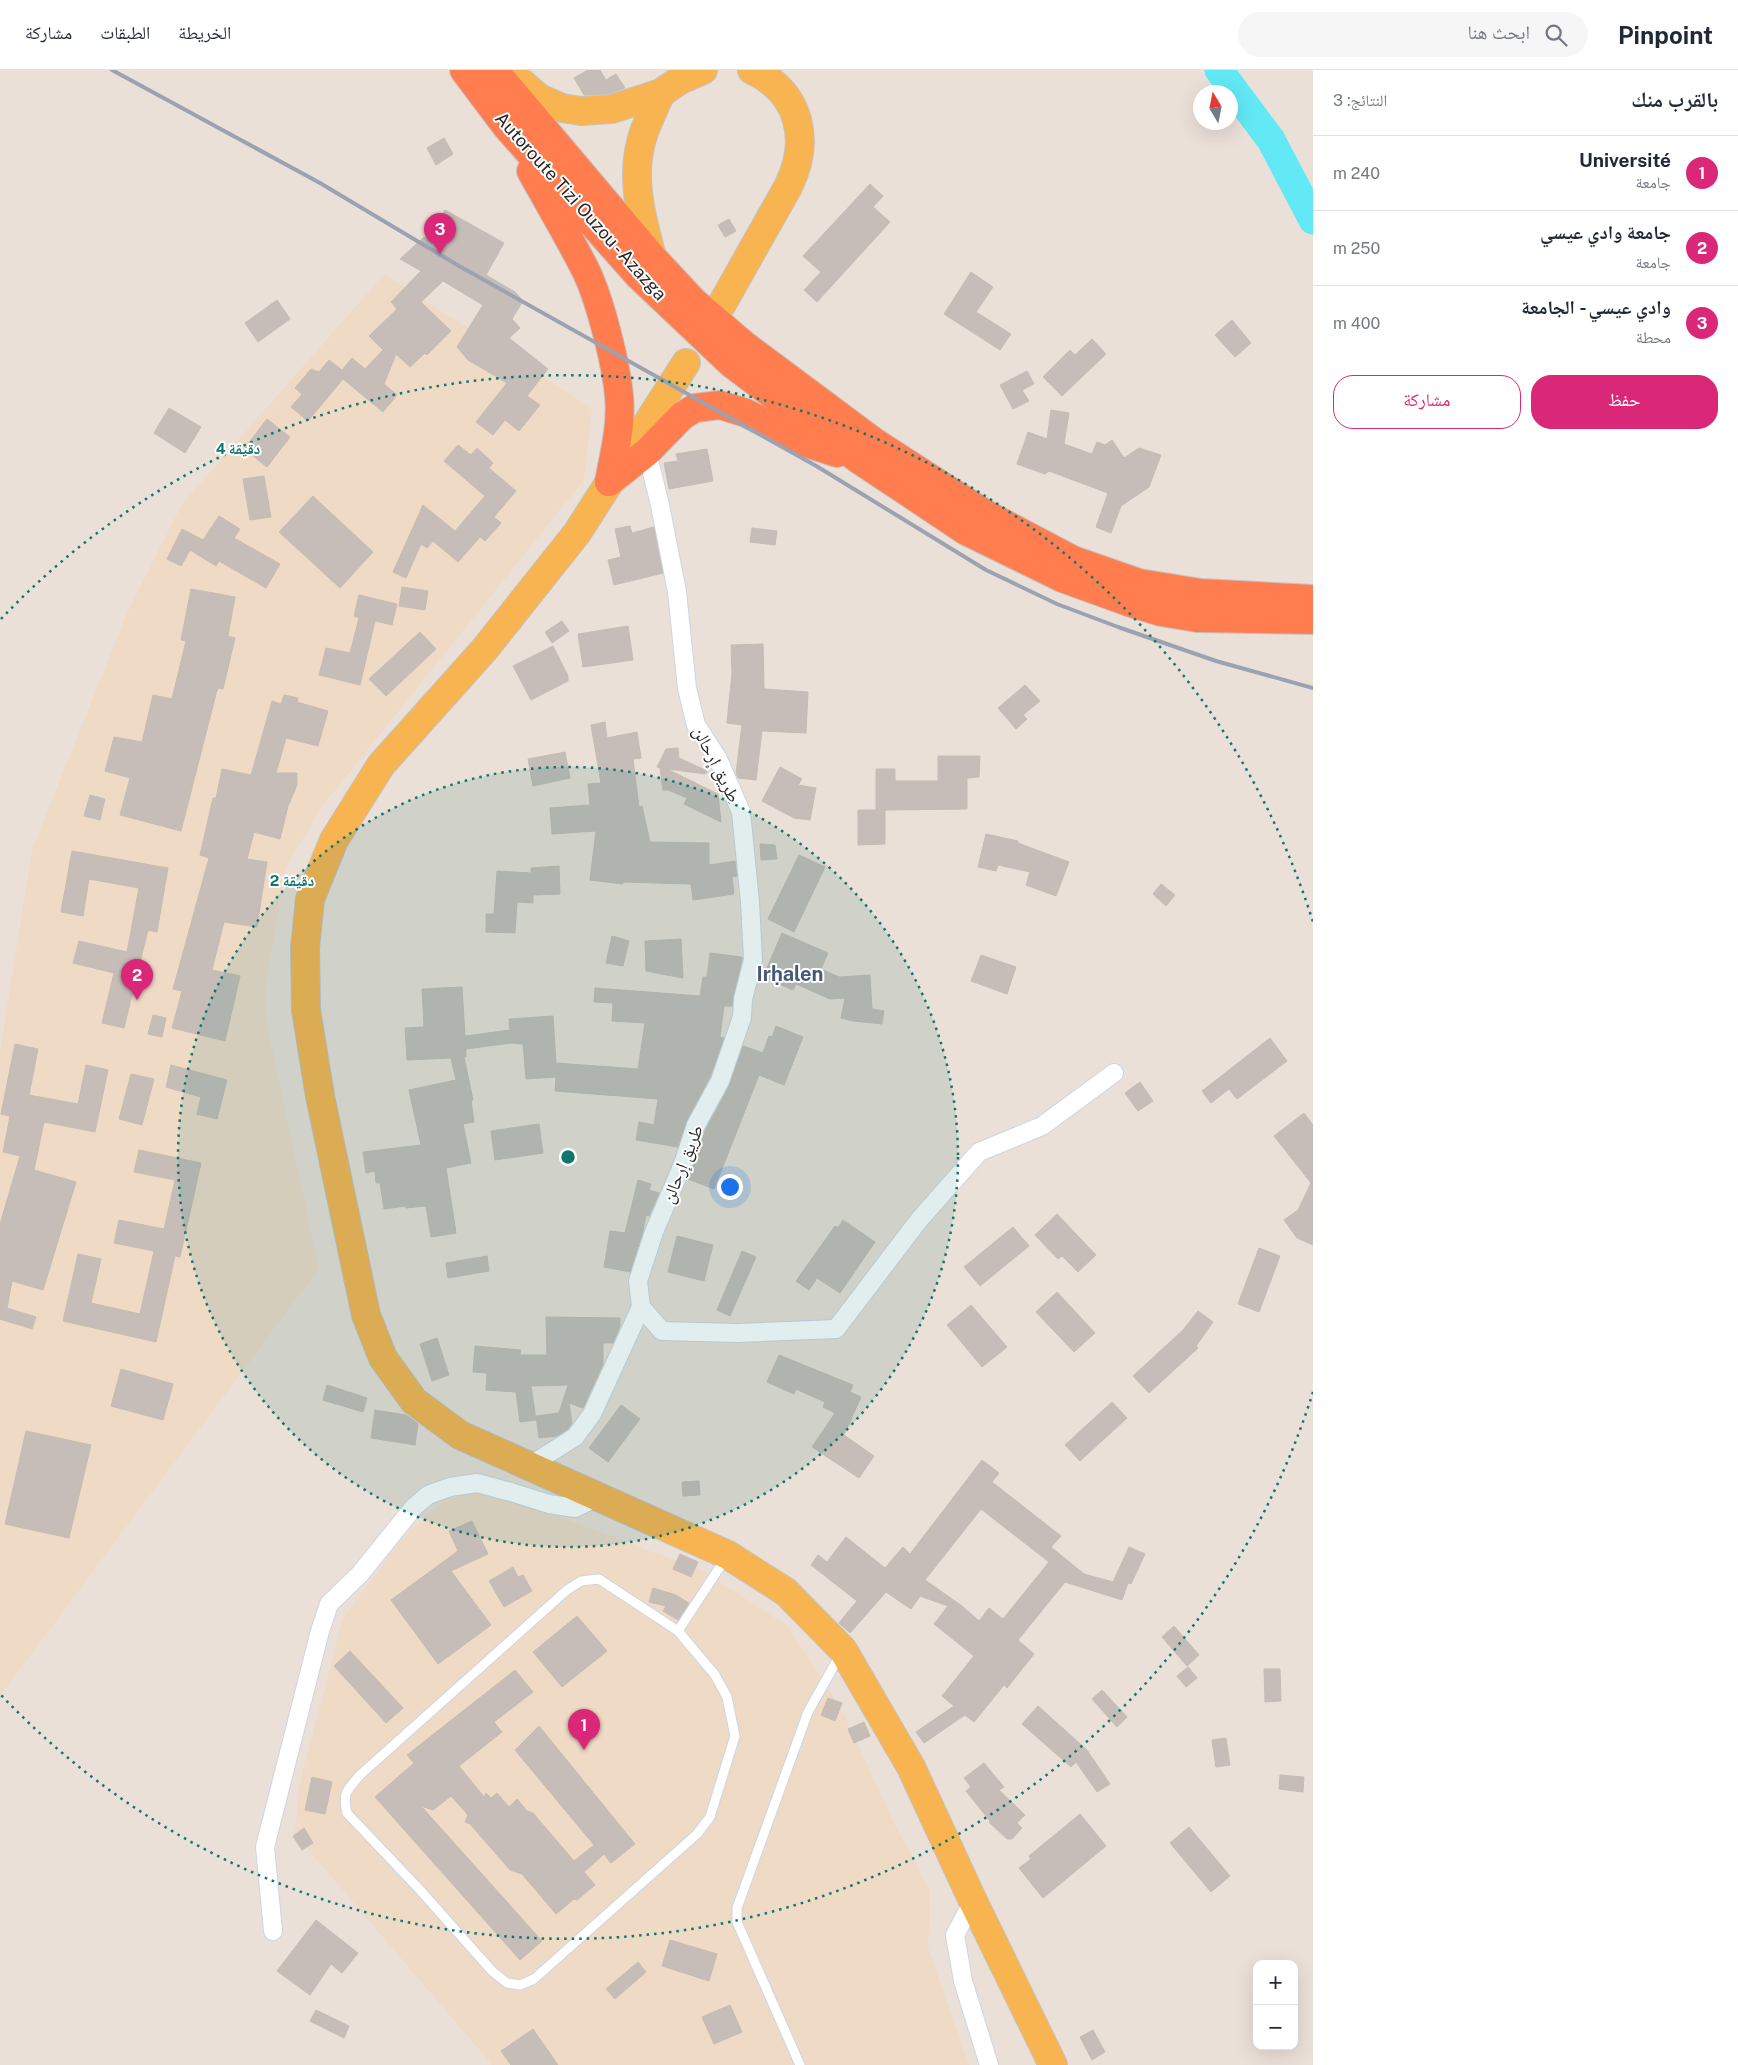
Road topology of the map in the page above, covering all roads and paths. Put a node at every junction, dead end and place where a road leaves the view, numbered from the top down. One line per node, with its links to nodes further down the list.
1 (464, 70): 7 (highway, Autoroute Tizi Ouzou - Azazga)
2 (494, 70): 8 (highway, Autoroute Tizi Ouzou - Azazga)
3 (507, 70): 6 (main road)
4 (703, 70): 6 (main road)
5 (752, 70): 9 (main road)
6 (661, 93): 8 (main road)
7 (506, 126): 12 (highway, Autoroute Tizi Ouzou - Azazga); 13 (highway)
8 (652, 257): 14 (highway, Autoroute Tizi Ouzou - Azazga)
9 (722, 304)
10 (686, 362): 13 (main road)
11 (646, 452): 12 (highway); 13 (highway); 17 (street, طريق إرحالن)
12 (858, 459): 15 (highway, Autoroute Tizi Ouzou - Azazga)
13 (609, 482): 18 (main road)
14 (1313, 599)
15 (1313, 620)
16 (1114, 1073): 17 (street)
17 (641, 1307): 18 (street)
18 (529, 1466): 19 (main road)
19 (598, 1497): 20 (main road); 24 (street)
20 (728, 1555): 21 (lane); 22 (main road)
21 (678, 1631): 21 (lane)
22 (843, 1650): 23 (main road); 25 (lane)
23 (973, 1901): 26 (street); 27 (main road)
24 (273, 1931)
25 (800, 2065)
26 (989, 2065)
27 (1053, 2065)

